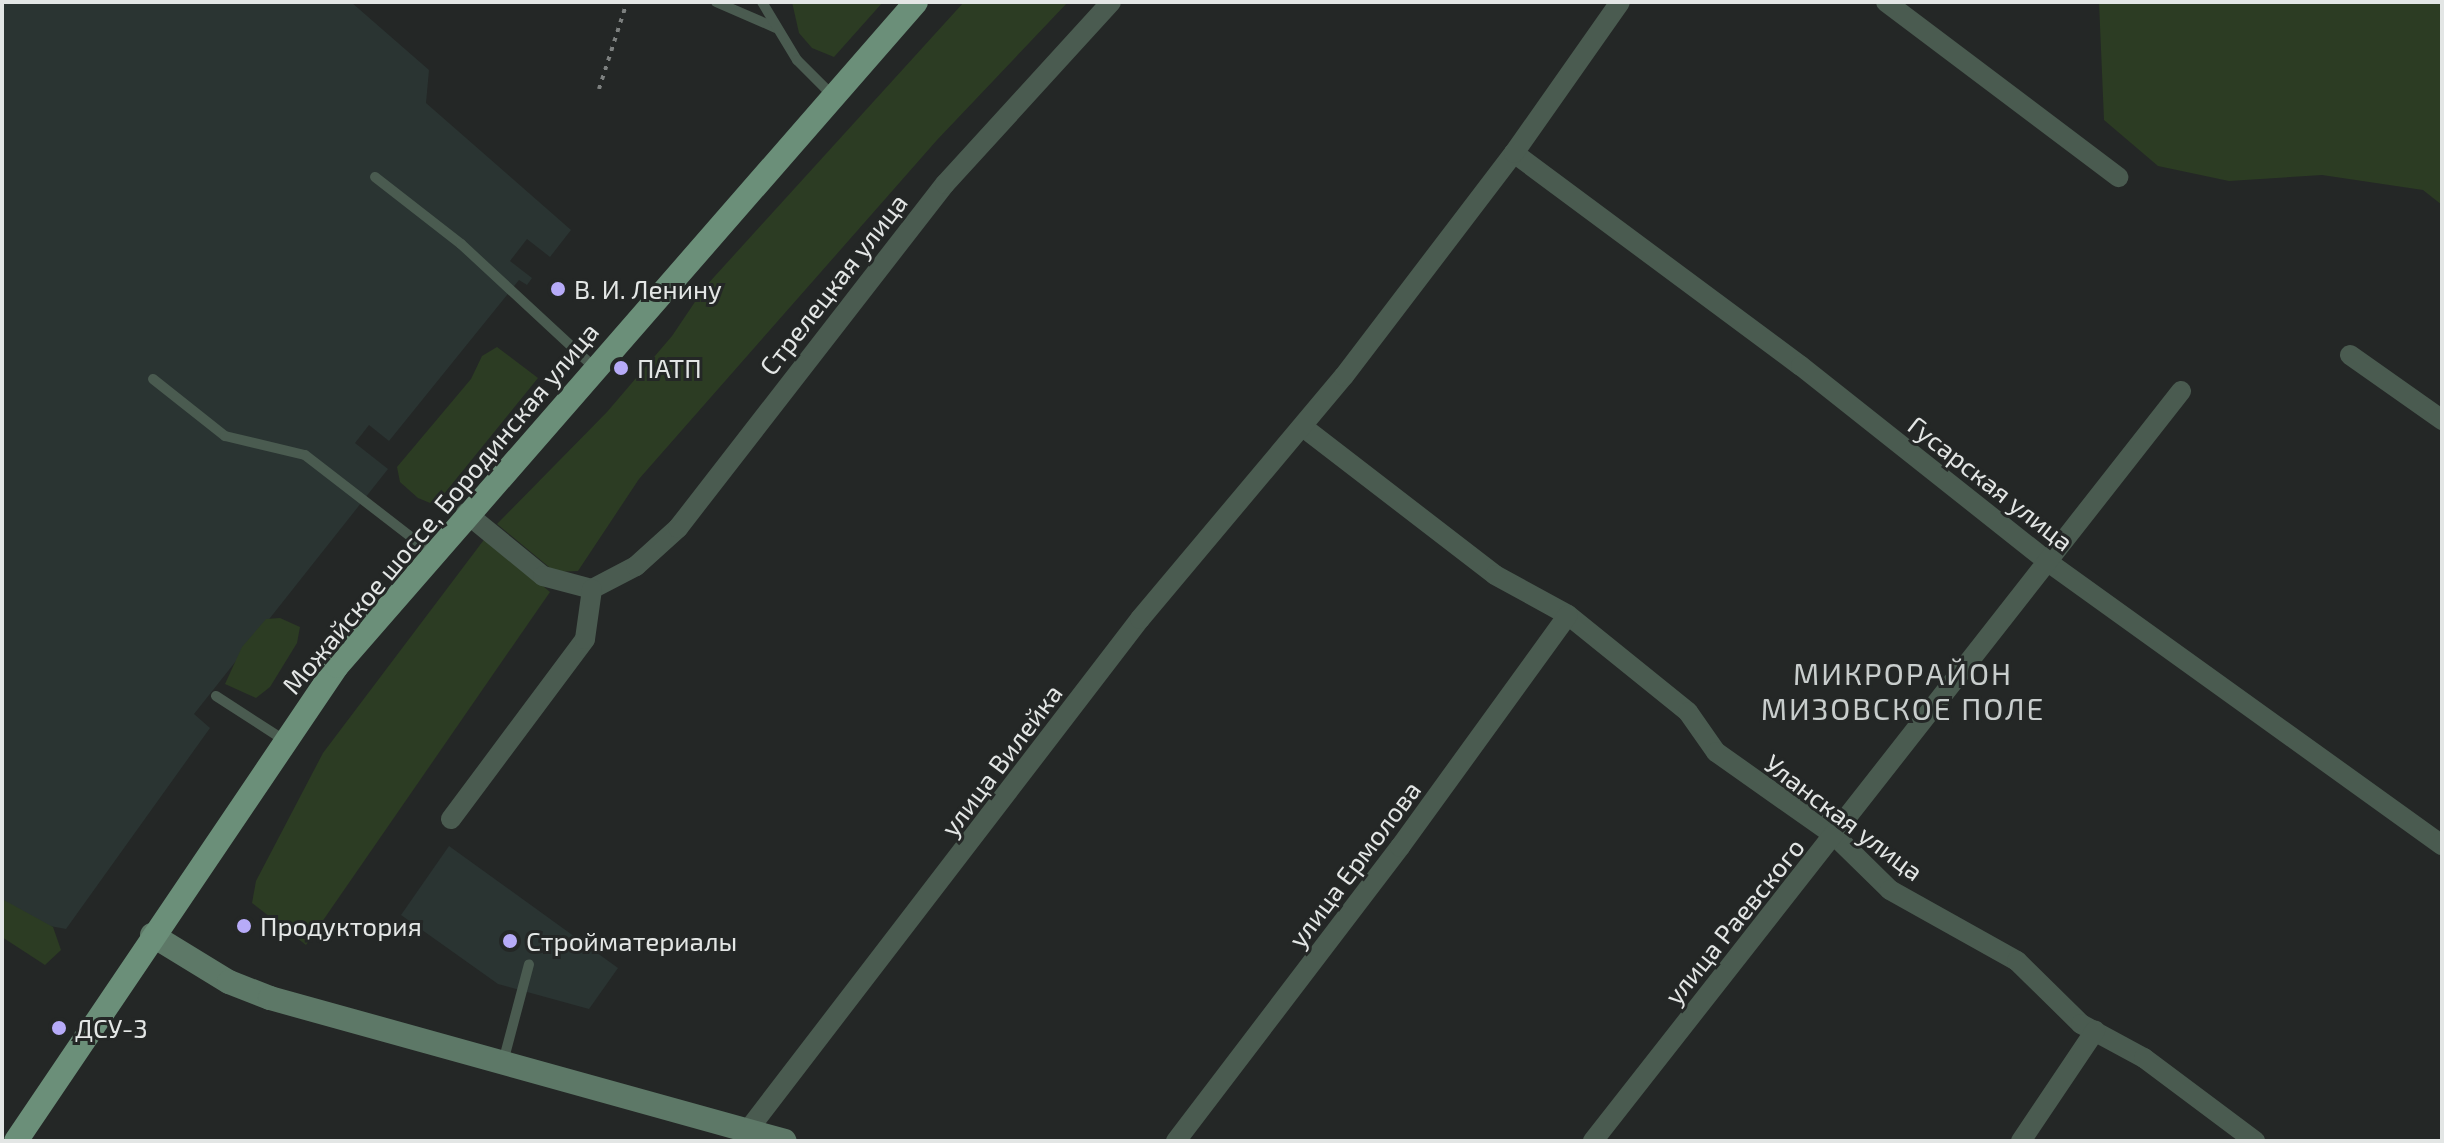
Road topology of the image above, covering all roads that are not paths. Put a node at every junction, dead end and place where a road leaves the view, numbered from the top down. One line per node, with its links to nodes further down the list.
1 (716, 2): 7 (lane)
2 (762, 2): 7 (lane)
3 (916, 2): 8 (main road, Можайское шоссе, Бородинская улица)
4 (1111, 2): 21 (street, Стрелецкая улица)
5 (1620, 2): 9 (street)
6 (1886, 2): 11 (street)
7 (776, 28): 8 (lane)
8 (833, 96): 13 (main road, Можайское шоссе, Бородинская улица)
9 (1514, 153): 17 (street, улица Вилейка); 20 (street, Гусарская улица)
10 (375, 177): 13 (lane)
11 (2118, 177)
12 (2350, 355): 16 (street)
13 (594, 367): 18 (main road, Можайское шоссе, Бородинская улица)
14 (153, 379): 19 (lane)
15 (2181, 391): 20 (street, улица Раевского)
16 (2442, 420)
17 (1303, 427): 22 (street, Уланская улица); 32 (street, улица Вилейка)
18 (466, 513): 19 (main road, Можайское шоссе, Бородинская улица); 21 (street)
19 (432, 553): 24 (main road, Можайское шоссе, Бородинская улица)
20 (2048, 562): 26 (street, улица Раевского); 27 (street, Гусарская улица)
21 (592, 589): 25 (street)
22 (1568, 615): 26 (street, Уланская улица); 35 (street, улица Ермолова)
23 (216, 696): 24 (lane)
24 (284, 740): 28 (main road, Можайское шоссе, Бородинская улица)
25 (451, 819)
26 (1835, 836): 30 (street, Уланская улица); 36 (street, улица Раевского)
27 (2442, 845)
28 (152, 935): 31 (street); 33 (main road, Можайское шоссе, Бородинская улица)
29 (529, 964): 31 (lane)
30 (2095, 1031): 37 (street); 38 (street, Уланская улица)
31 (502, 1064): 32 (street)
32 (748, 1130): 34 (street)
33 (16, 1141)
34 (785, 1141)
35 (1176, 1141)
36 (1593, 1141)
37 (2021, 1141)
38 (2255, 1141)

